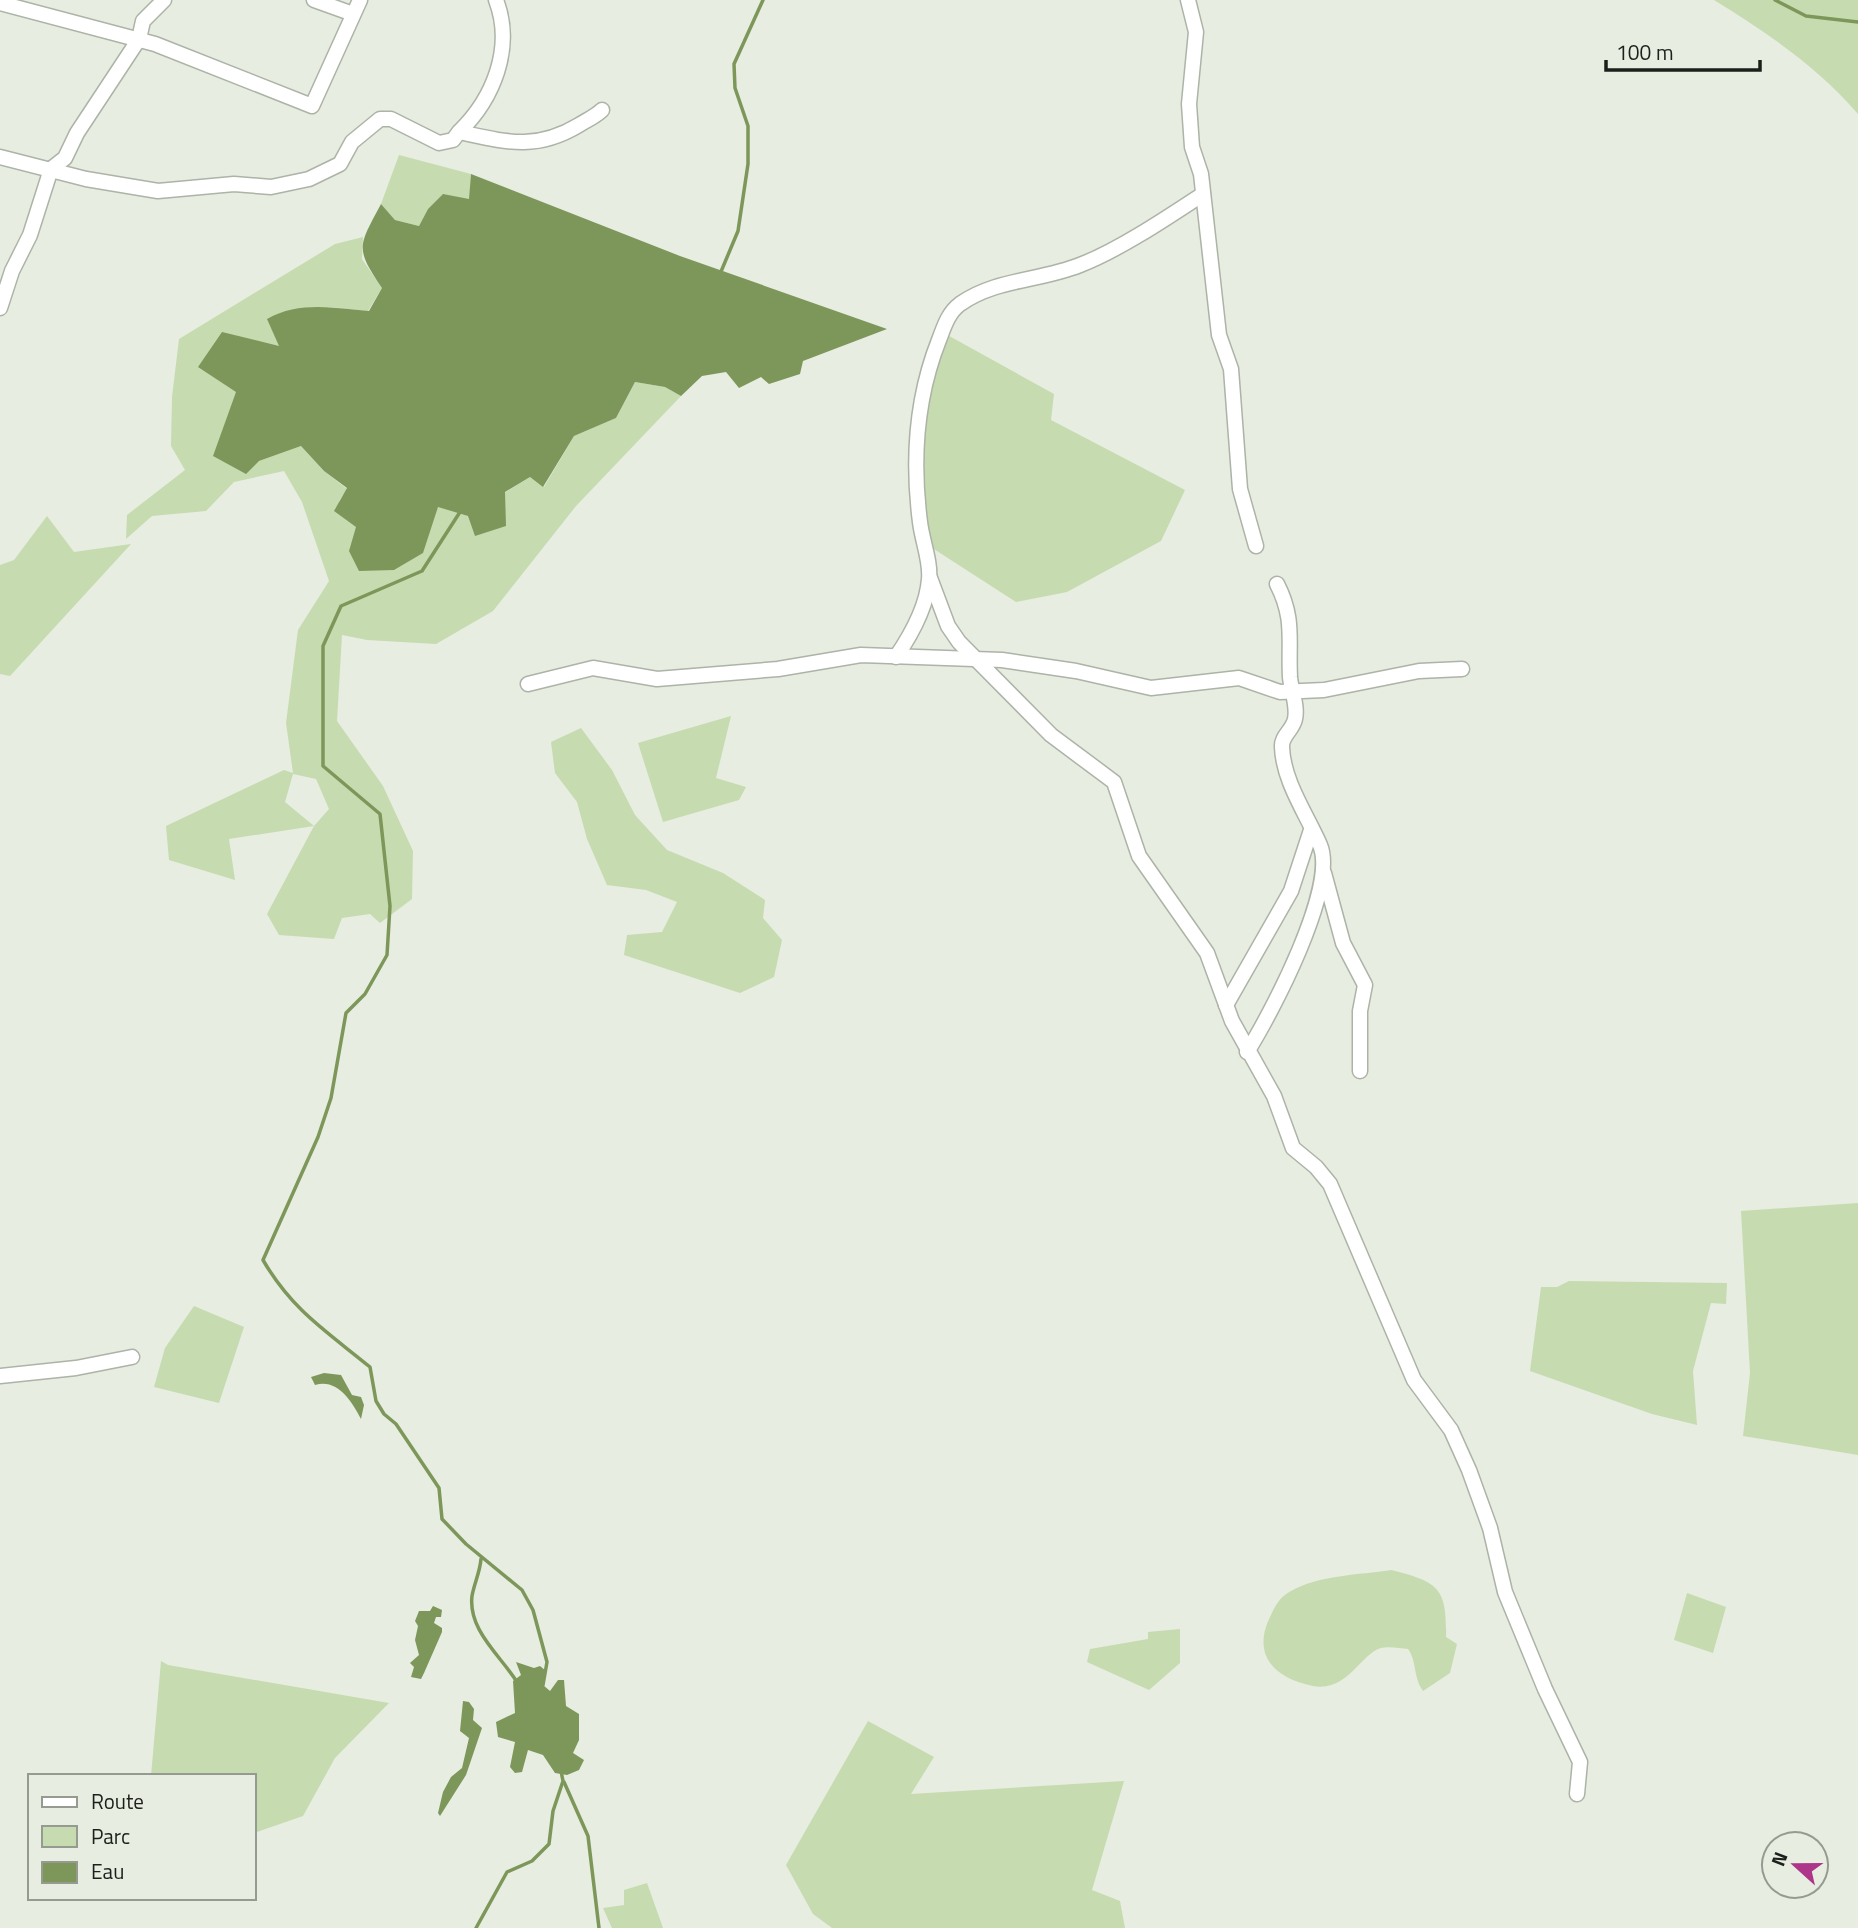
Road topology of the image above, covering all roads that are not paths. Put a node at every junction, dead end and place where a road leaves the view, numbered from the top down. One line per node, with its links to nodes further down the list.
1 (164, 0): 8 (street)
2 (314, 0): 7 (street)
3 (360, 0): 7 (street)
4 (496, 0): 10 (street)
5 (1188, 0): 13 (street)
6 (0, 3): 8 (street)
7 (353, 14): 8 (street)
8 (139, 39): 12 (street)
9 (602, 110): 10 (street)
10 (458, 132): 12 (street)
11 (0, 157): 12 (street)
12 (51, 169): 14 (street)
13 (1203, 194): 15 (street); 16 (street)
14 (0, 308)
15 (1256, 546)
16 (930, 578): 18 (street); 19 (street)
17 (1277, 584): 22 (street)
18 (897, 657): 19 (street); 21 (street)
19 (975, 659): 22 (street); 25 (street)
20 (1462, 669): 22 (street)
21 (528, 684)
22 (1292, 692): 23 (street)
23 (1311, 830): 24 (street); 25 (street)
24 (1324, 873): 26 (street); 27 (street)
25 (1226, 1006): 26 (street)
26 (1247, 1052): 30 (street)
27 (1360, 1071)
28 (132, 1357): 29 (street)
29 (0, 1376)
30 (1577, 1794)

